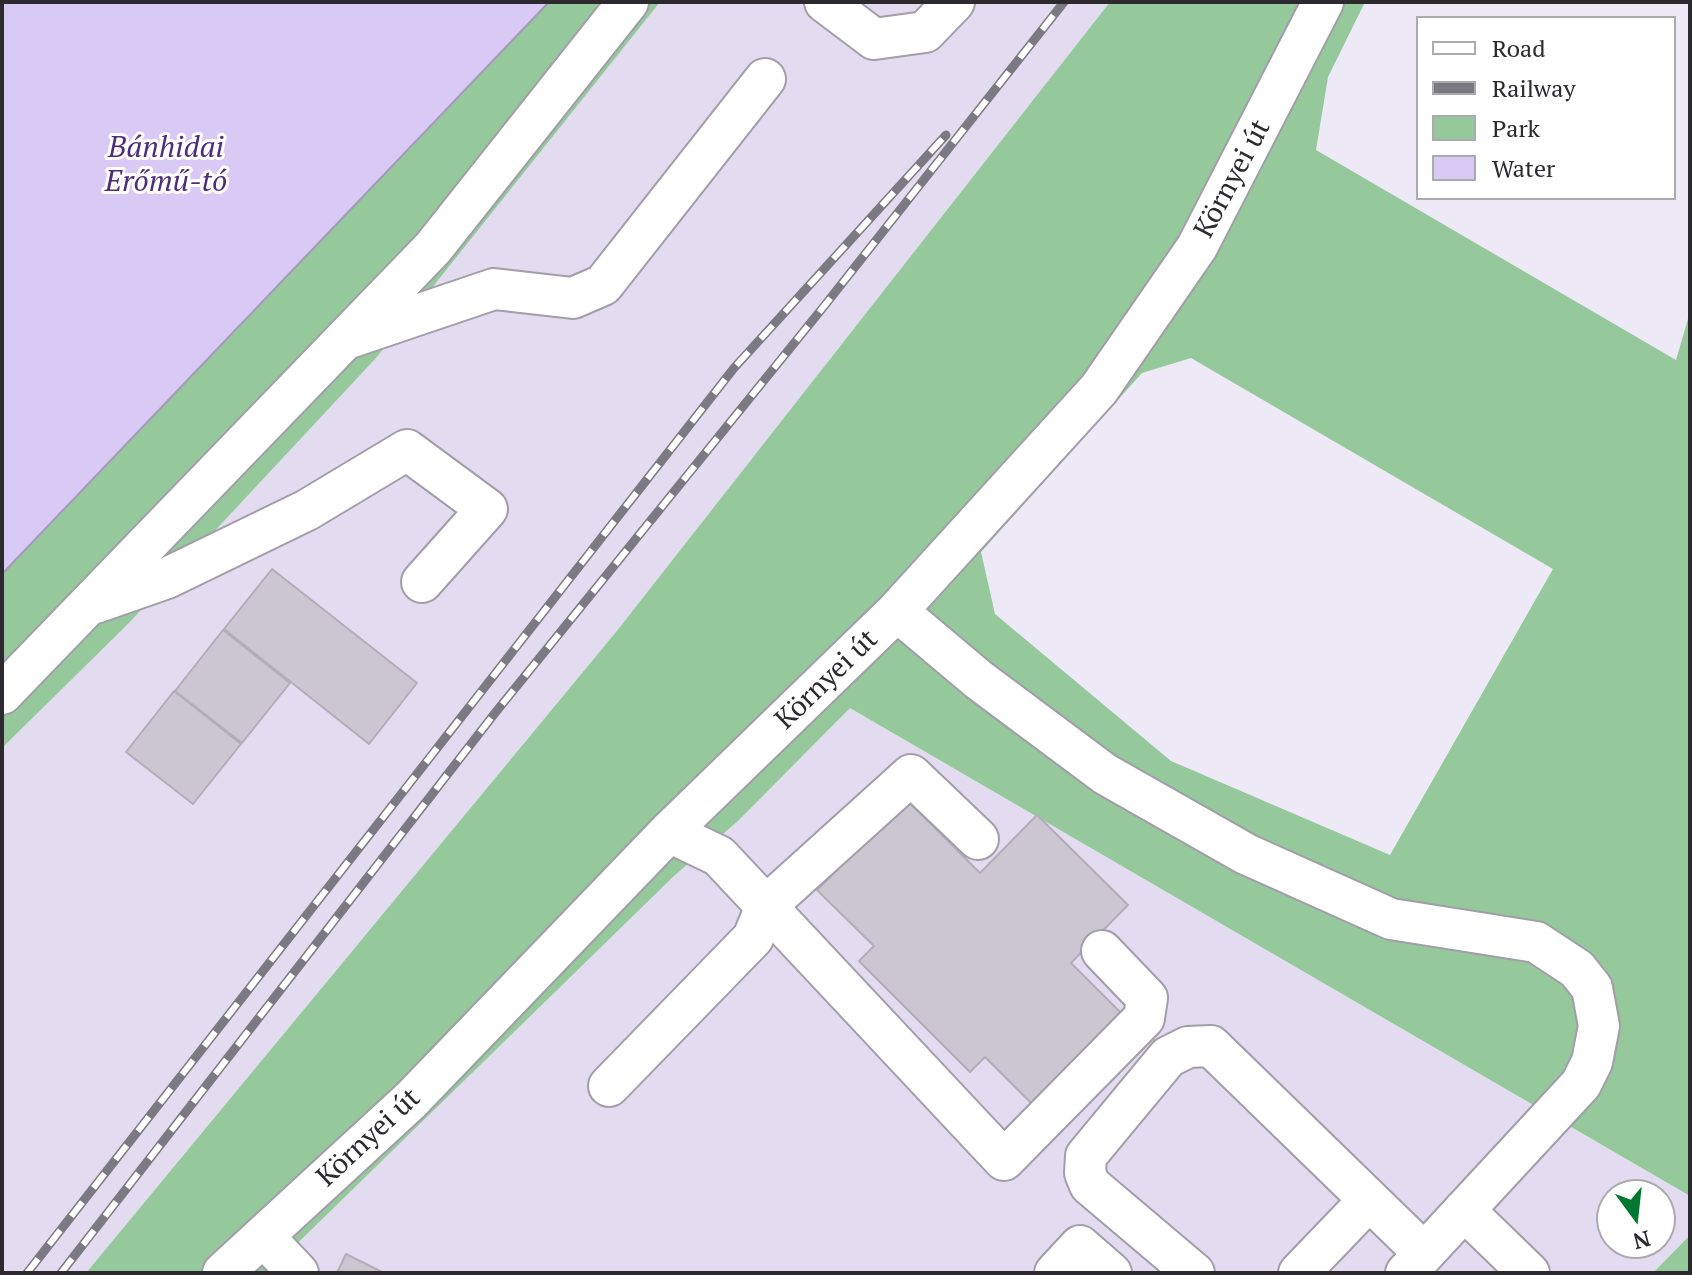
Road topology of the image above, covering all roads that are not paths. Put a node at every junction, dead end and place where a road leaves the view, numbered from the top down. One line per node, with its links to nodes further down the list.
1 (628, 2): 6 (street)
2 (825, 2): 3 (street)
3 (954, 2)
4 (1323, 2): 9 (street, Környei út)
5 (765, 79): 6 (street)
6 (345, 340): 8 (street)
7 (422, 582): 8 (street)
8 (87, 606): 10 (street)
9 (897, 611): 11 (street, Környei út); 17 (street)
10 (2, 694)
11 (669, 832): 13 (street); 18 (street, Környei út)
12 (978, 839): 13 (street)
13 (766, 906): 14 (street); 15 (street)
14 (1102, 951)
15 (609, 1086)
16 (1369, 1200): 19 (street); 24 (street); 25 (street)
17 (1464, 1210): 19 (street); 26 (street)
18 (263, 1236): 20 (street, Környei út); 21 (street)
19 (1415, 1263)
20 (223, 1273)
21 (298, 1273)
22 (1055, 1273): 23 (street)
23 (1111, 1273)
24 (1194, 1273)
25 (1299, 1273)
26 (1529, 1273)

